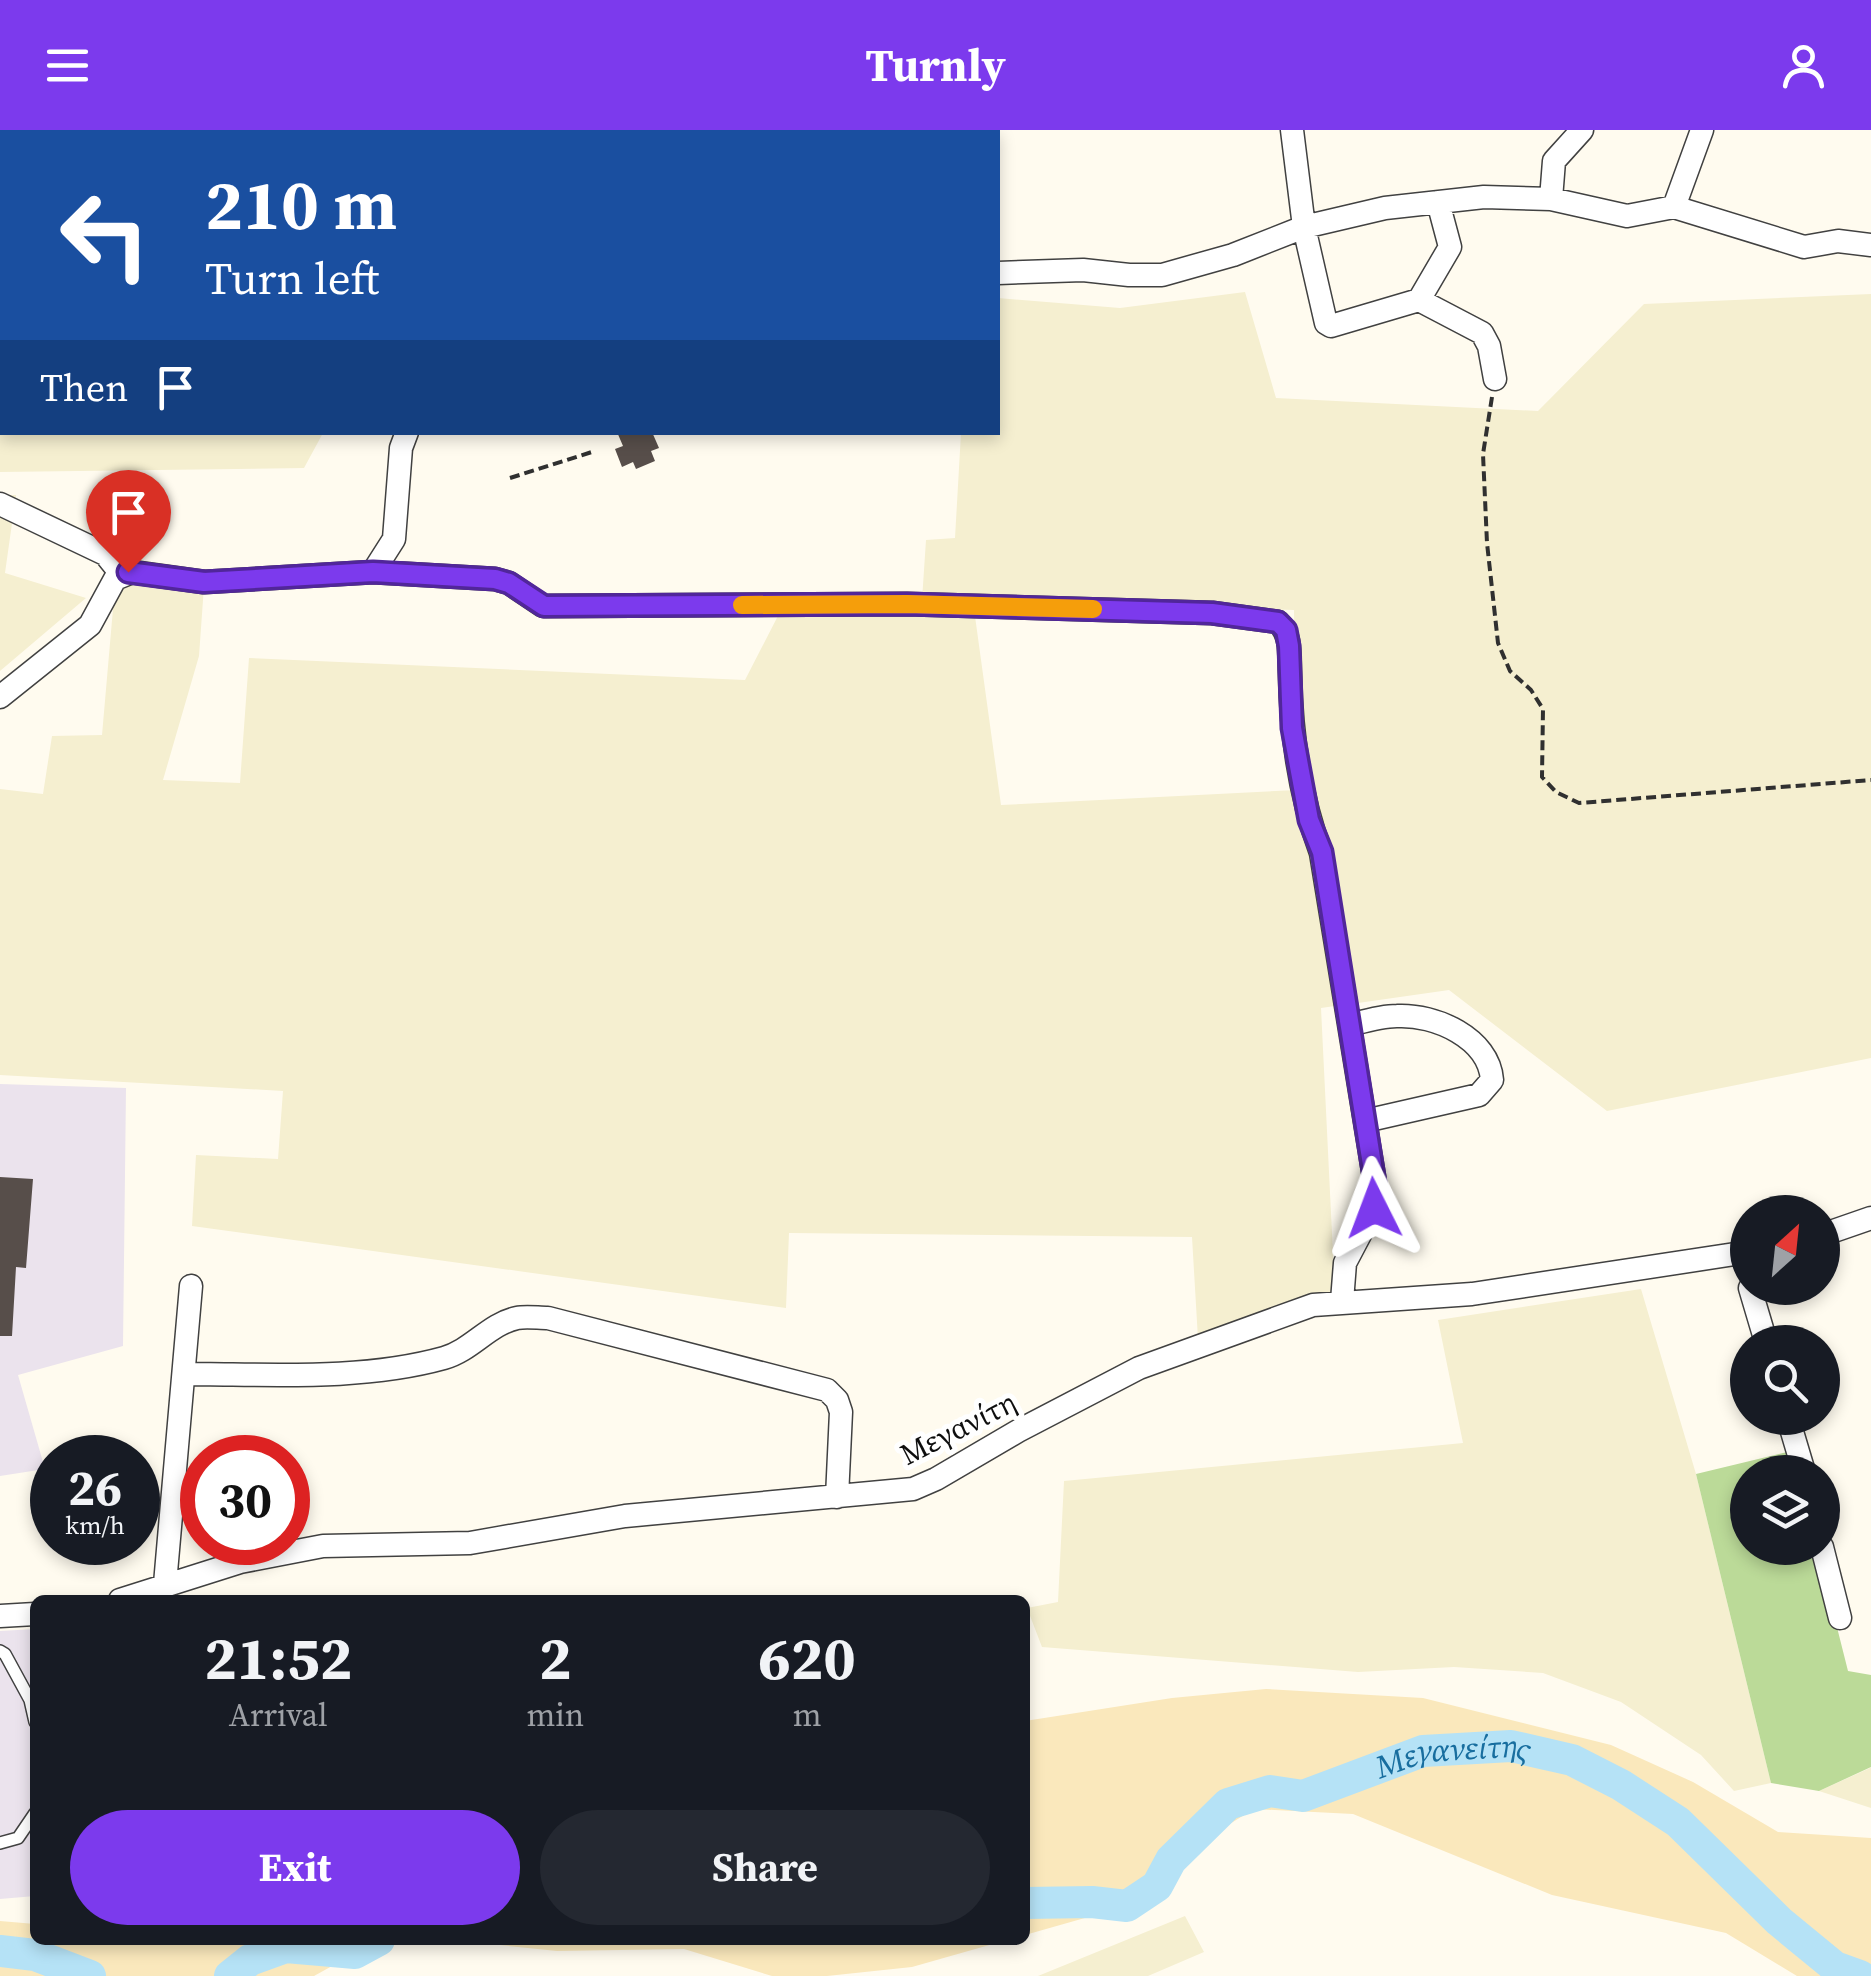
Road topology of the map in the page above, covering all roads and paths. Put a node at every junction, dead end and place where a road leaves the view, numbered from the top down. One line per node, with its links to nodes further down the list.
1 (1292, 130): 7 (street)
2 (1582, 130): 4 (street)
3 (1702, 130): 6 (street)
4 (1551, 199): 5 (street); 6 (street)
5 (1438, 202): 7 (street); 10 (street)
6 (1674, 207): 8 (street)
7 (1304, 227): 9 (street); 10 (street)
8 (1871, 245)
9 (1000, 273)
10 (1420, 300): 11 (street)
11 (1495, 379): 19 (path)
12 (406, 435): 16 (street)
13 (595, 451): 14 (path)
14 (510, 478)
15 (0, 504): 17 (street)
16 (373, 572): 17 (street); 20 (street)
17 (121, 574): 18 (street)
18 (0, 696)
19 (1871, 780)
20 (1350, 1024): 21 (street); 21 (street)
21 (1364, 1121): 26 (street)
22 (1871, 1218): 23 (street)
23 (1840, 1228)
24 (1730, 1254): 26 (street, Μεγανίτη)
25 (191, 1286): 27 (street)
26 (1342, 1301): 28 (street, Μεγανίτη)
27 (184, 1374): 28 (street); 30 (street)
28 (836, 1497): 30 (street, Μεγανίτη)
29 (1827, 1565): 34 (street)
30 (165, 1584): 31 (street, Μεγανίτη)
31 (134, 1595)
32 (30, 1614): 33 (street)
33 (0, 1616)
34 (1840, 1618)
35 (0, 1651): 36 (lane)
36 (30, 1700)
37 (30, 1820): 38 (lane)
38 (0, 1843)

